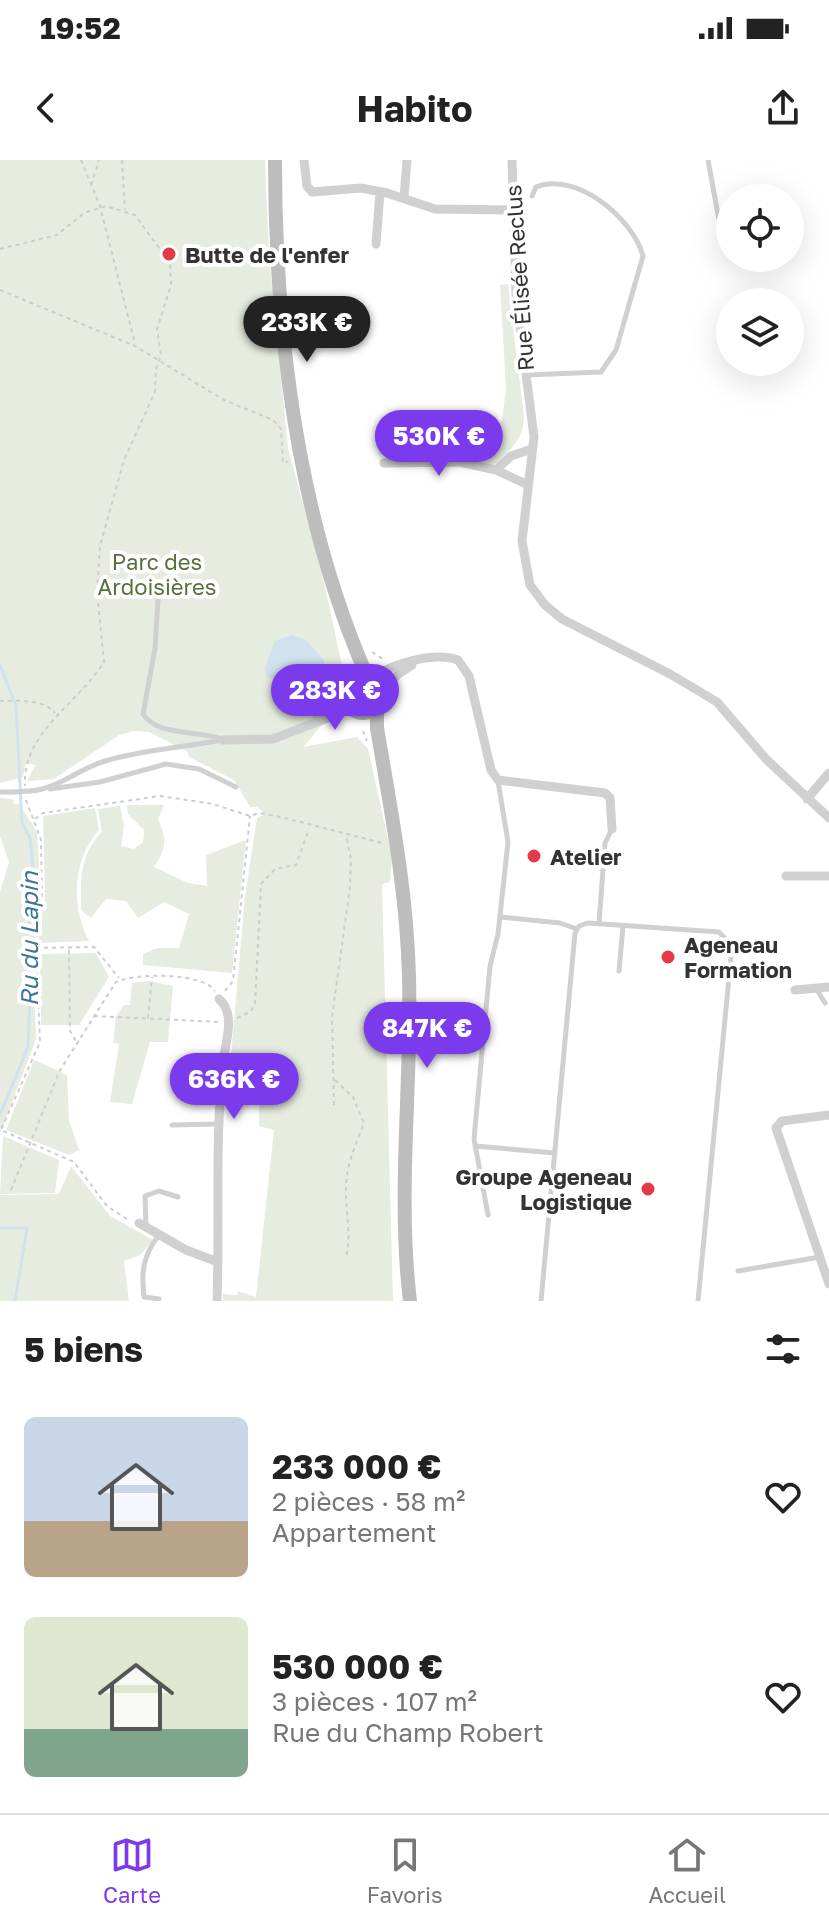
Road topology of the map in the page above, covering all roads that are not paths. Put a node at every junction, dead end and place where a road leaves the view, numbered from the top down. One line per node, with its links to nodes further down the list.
1 (275, 160): 18 (main road)
2 (304, 160): 6 (street)
3 (407, 160): 8 (street)
4 (512, 160): 10 (street, Rue Élisée Reclus)
5 (708, 160): 9 (lane)
6 (380, 192): 8 (street); 11 (street)
7 (532, 196): 12 (lane)
8 (404, 198): 10 (street)
9 (716, 204)
10 (513, 210): 12 (street, Rue Élisée Reclus)
11 (376, 244)
12 (525, 375): 13 (street, Rue Élisée Reclus)
13 (532, 449): 15 (street); 16 (street, Rue Élisée Reclus)
14 (384, 463): 15 (street)
15 (496, 470): 16 (street)
16 (528, 485): 34 (street, Rue Élisée Reclus)
17 (159, 583): 27 (lane)
18 (343, 612): 20 (main road); 21 (main road)
19 (418, 662): 20 (street); 22 (street); 30 (street)
20 (370, 675): 21 (main road); 22 (main road)
21 (350, 678): 23 (main road)
22 (383, 692): 24 (main road)
23 (343, 694): 25 (main road); 26 (street)
24 (377, 708): 25 (main road); 28 (main road)
25 (356, 711): 26 (street); 28 (main road)
26 (308, 725): 27 (street)
27 (223, 740): 32 (lane)
28 (383, 764): 64 (main road)
29 (829, 773): 34 (street)
30 (498, 780): 36 (street); 39 (lane)
31 (236, 787): 32 (lane)
32 (45, 790): 33 (lane, bridge)
33 (0, 792)
34 (807, 799): 35 (street, Rue Élisée Reclus)
35 (829, 818)
36 (612, 829): 40 (lane)
37 (786, 876): 38 (street)
38 (829, 876)
39 (500, 917): 42 (lane); 52 (lane)
40 (599, 924): 41 (lane); 42 (lane)
41 (623, 926): 43 (lane); 66 (lane)
42 (577, 929): 53 (lane)
43 (619, 971)
44 (829, 987): 45 (street)
45 (816, 989): 46 (street); 48 (lane)
46 (795, 990)
47 (219, 999): 50 (street)
48 (825, 1003)
49 (829, 1115): 58 (street)
50 (217, 1124): 51 (lane); 59 (street)
51 (172, 1125)
52 (475, 1146): 53 (lane); 55 (lane)
53 (555, 1153): 65 (lane)
54 (178, 1197): 56 (lane)
55 (488, 1215)
56 (142, 1224): 57 (street)
57 (158, 1236): 59 (street); 62 (lane)
58 (823, 1254): 60 (lane); 61 (street)
59 (218, 1262): 63 (street)
60 (738, 1271)
61 (829, 1284)
62 (159, 1299)
63 (217, 1301)
64 (410, 1301)
65 (541, 1301)
66 (698, 1301)

